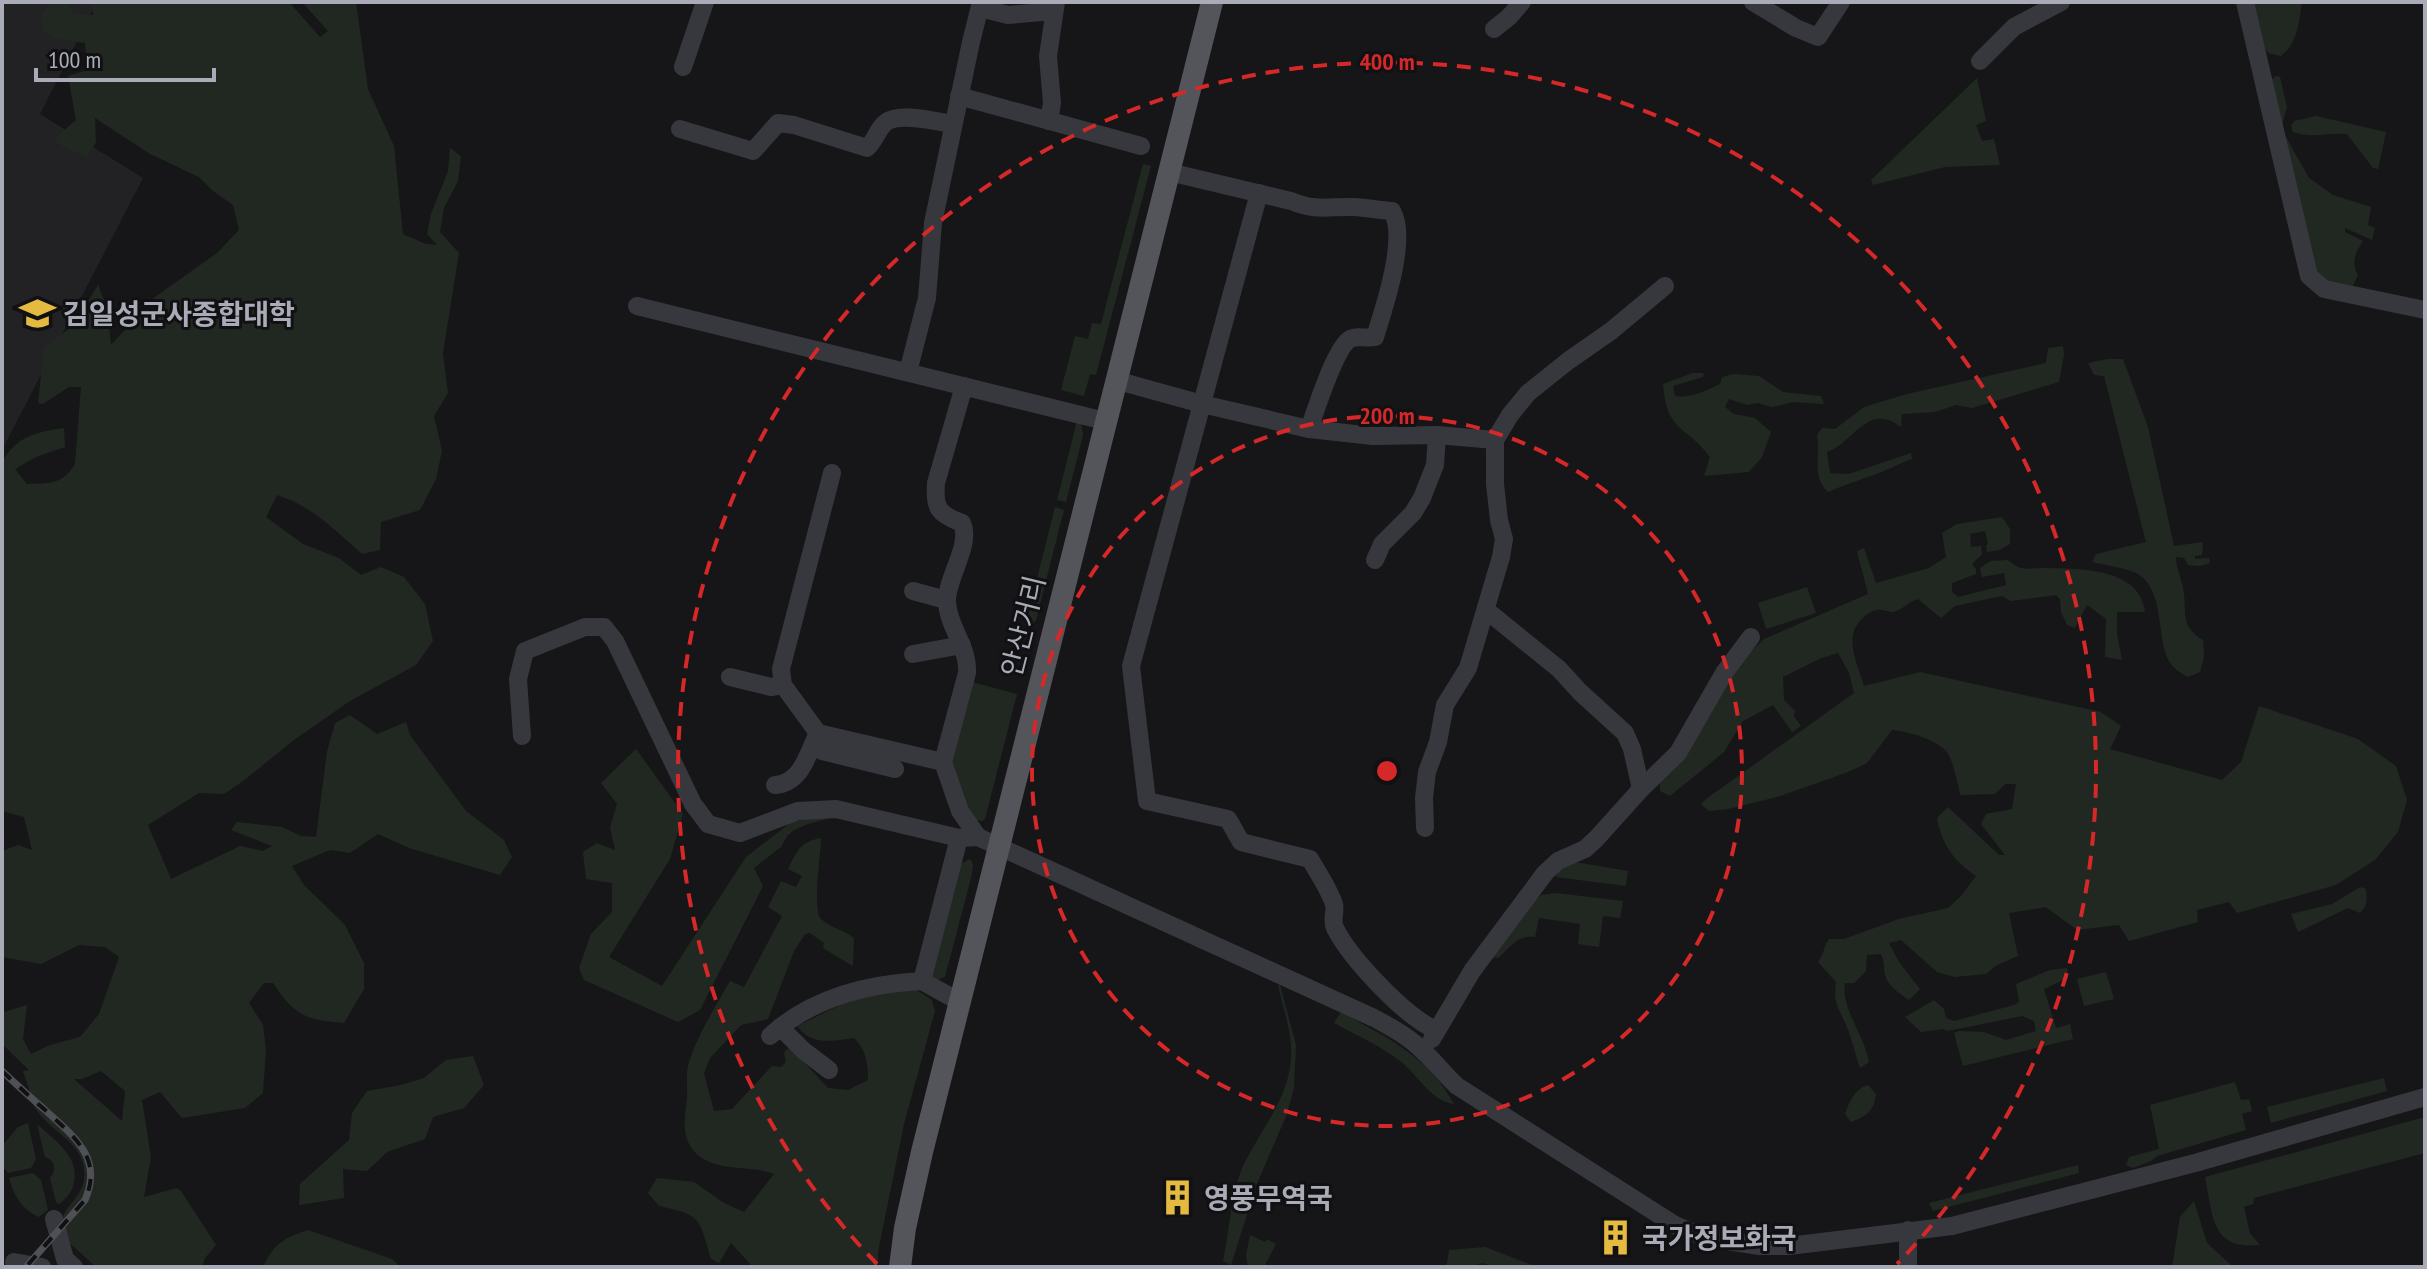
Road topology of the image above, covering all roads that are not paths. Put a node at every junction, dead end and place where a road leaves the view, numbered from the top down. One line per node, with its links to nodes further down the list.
1 (705, 2): 12 (street)
2 (1522, 2): 10 (street)
3 (1753, 2): 4 (street)
4 (1841, 2)
5 (2061, 2): 11 (street)
6 (2245, 2): 22 (street)
7 (980, 5): 9 (street); 13 (street)
8 (1210, 5): 18 (main road, 안산거리)
9 (1055, 7): 14 (street)
10 (1494, 29)
11 (1980, 61)
12 (683, 67)
13 (959, 96): 14 (street); 15 (street)
14 (1049, 121): 17 (street)
15 (953, 124): 16 (street); 23 (street)
16 (680, 129)
17 (1141, 146)
18 (1169, 172): 19 (street); 24 (main road, 안산거리)
19 (1259, 193): 26 (street); 28 (street)
20 (1665, 286): 30 (street)
21 (637, 306): 23 (street)
22 (2425, 310)
23 (908, 372): 25 (street)
24 (1115, 380): 26 (street); 27 (main road, 안산거리)
25 (964, 386): 27 (street); 34 (street)
26 (1202, 404): 28 (street); 52 (street)
27 (1105, 421): 49 (main road, 안산거리)
28 (1309, 429): 29 (street)
29 (1437, 435): 30 (street); 32 (street)
30 (1495, 440): 35 (street)
31 (832, 473): 40 (street)
32 (1375, 560)
33 (913, 591): 34 (street)
34 (946, 600): 37 (street)
35 (1486, 610): 46 (street); 47 (street)
36 (1751, 637): 46 (street)
37 (962, 645): 38 (street); 43 (street)
38 (913, 654)
39 (730, 677): 40 (street)
40 (783, 685): 42 (street)
41 (522, 736): 48 (street)
42 (815, 738): 43 (street); 44 (street); 45 (street)
43 (943, 762): 49 (street)
44 (895, 769)
45 (775, 785)
46 (1641, 789): 52 (street)
47 (1425, 828)
48 (959, 838): 49 (street); 50 (street)
49 (989, 841): 51 (main road, 안산거리); 53 (street)
50 (922, 981): 51 (street); 54 (street)
51 (960, 1002): 61 (main road, 안산거리)
52 (1436, 1030): 53 (street)
53 (1426, 1053): 57 (street)
54 (829, 1070)
55 (2425, 1097): 57 (street)
56 (54, 1219): 59 (street)
57 (1908, 1230): 62 (street)
58 (14, 1262): 60 (street)
59 (66, 1264)
60 (42, 1267)
61 (900, 1267)
62 (1908, 1267)

